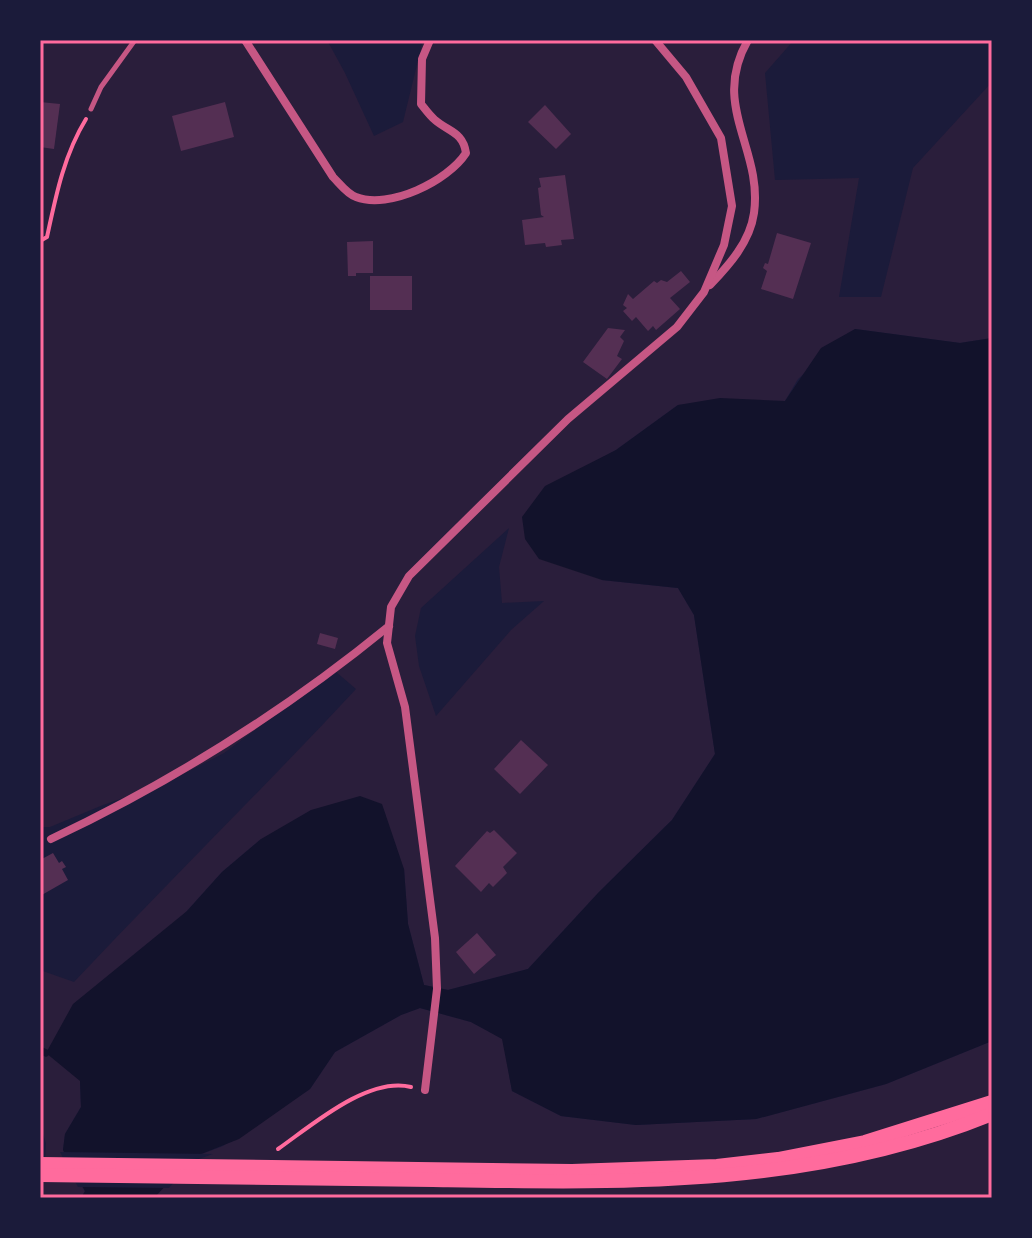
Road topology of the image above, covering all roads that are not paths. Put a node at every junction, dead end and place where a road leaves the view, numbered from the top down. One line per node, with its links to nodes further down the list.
1 (135, 40): 6 (lane)
2 (245, 40): 3 (street)
3 (430, 40)
4 (655, 40): 7 (street)
5 (748, 40): 7 (street)
6 (91, 109)
7 (704, 292): 8 (street)
8 (389, 626): 9 (street); 10 (street)
9 (51, 839)
10 (425, 1090)
11 (992, 1102): 14 (main road)
12 (992, 1114): 14 (main road)
13 (40, 1164): 14 (main road)
14 (305, 1173): 15 (main road)
15 (40, 1175)

